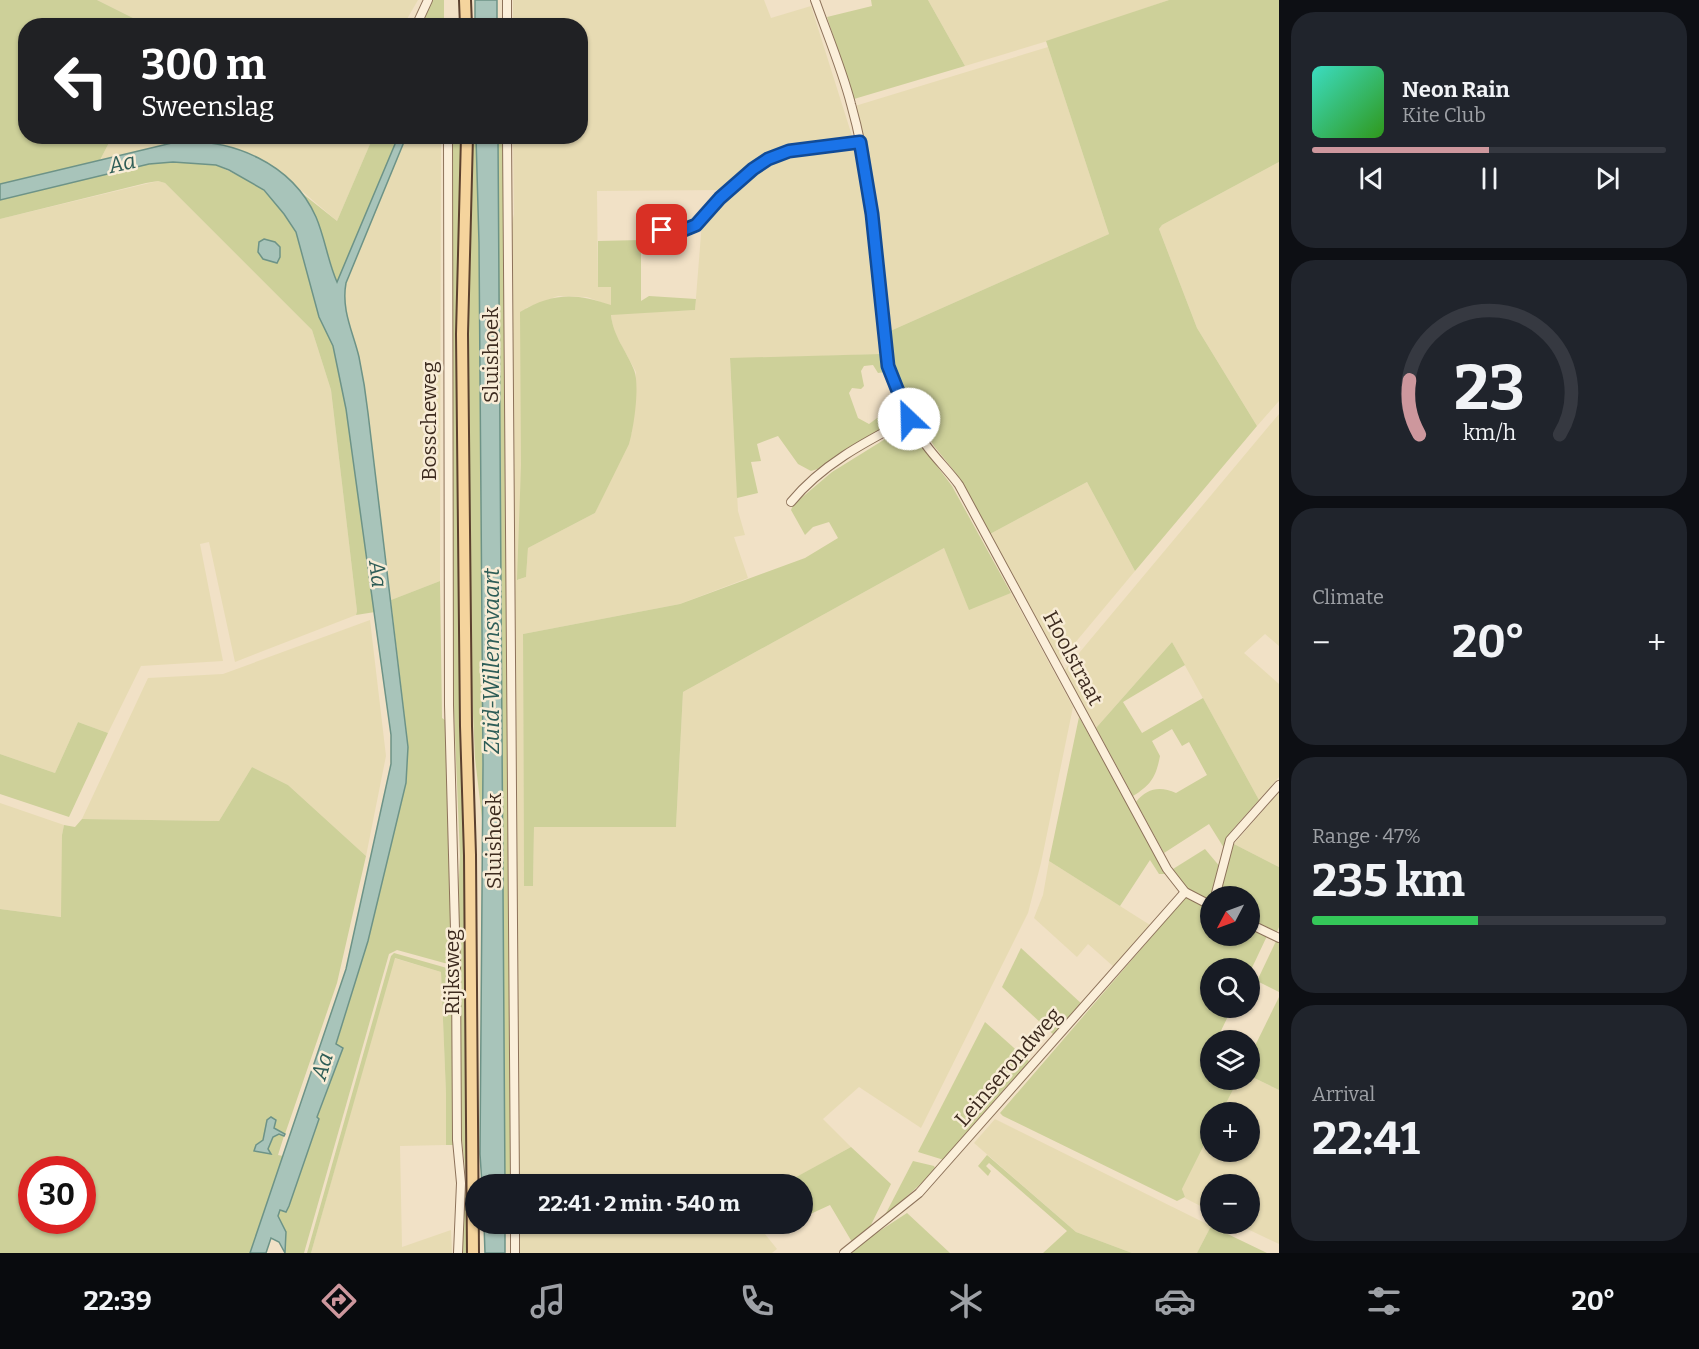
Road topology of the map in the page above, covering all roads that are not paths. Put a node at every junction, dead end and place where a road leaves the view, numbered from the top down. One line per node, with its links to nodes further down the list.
1 (428, 0): 5 (street)
2 (465, 0): 6 (main road)
3 (507, 0): 7 (street)
4 (815, 0): 8 (street, Hoolstraat)
5 (420, 18)
6 (466, 18)
7 (507, 18)
8 (860, 142): 12 (street); 13 (street, Hoolstraat)
9 (448, 144): 16 (street, Bosscheweg)
10 (467, 144): 15 (main road, Bosscheweg)
11 (507, 144): 23 (street, Sluishoek)
12 (645, 229)
13 (909, 419): 14 (street); 19 (street, Hoolstraat)
14 (791, 502)
15 (466, 691): 26 (main road, Rijksweg)
16 (449, 705): 25 (street, Rijksweg)
17 (1279, 785): 18 (street)
18 (1218, 886)
19 (1185, 892): 20 (street, Hoolstraat); 28 (street, Leinserondweg)
20 (1200, 900)
21 (1260, 929): 22 (street)
22 (1279, 938)
23 (514, 1174)
24 (515, 1234): 27 (street)
25 (458, 1253)
26 (473, 1253)
27 (515, 1253)
28 (845, 1253)

